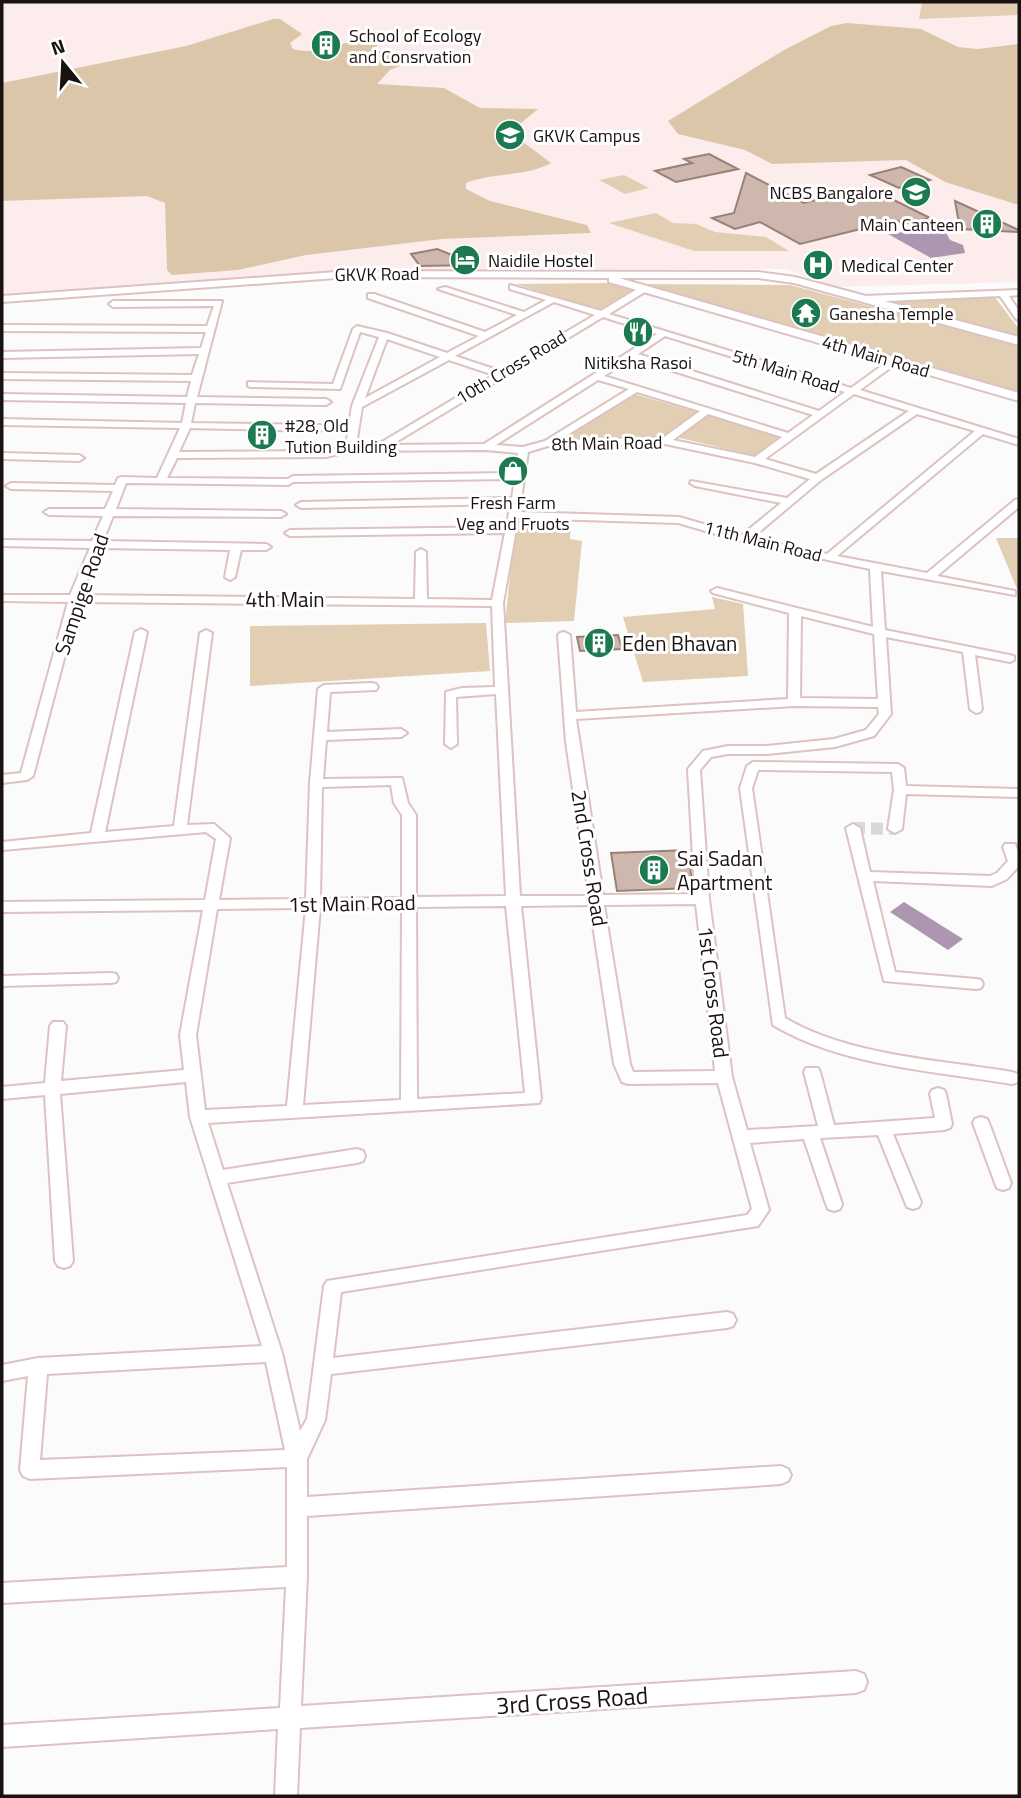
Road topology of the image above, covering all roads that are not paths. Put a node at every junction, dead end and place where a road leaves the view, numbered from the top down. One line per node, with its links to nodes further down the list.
1 (592, 276): 2 (main road, GKVK Road); 3 (main road, GKVK Road); 4 (main road, GKVK Road)
2 (612, 280): 3 (main road, GKVK Road); 6 (main road, 4th Main Road)
3 (795, 280): 13 (main road, GKVK Road)
4 (217, 286): 11 (main road, GKVK Road); 15 (main road, GKVK Road)
5 (513, 287): 12 (street, 5th Main Road)
6 (645, 288): 17 (street, 10th Cross Road); 30 (main road, 4th Main Road)
7 (442, 289): 18 (street)
8 (1019, 293): 9 (street)
9 (1003, 294): 13 (street); 16 (street)
10 (371, 296): 24 (street)
11 (2, 299)
12 (553, 299): 17 (street, 5th Main Road); 18 (street)
13 (864, 299): 25 (main road, GKVK Road)
14 (113, 304): 21 (street)
15 (2, 305)
16 (1015, 306): 19 (street)
17 (599, 314): 22 (street, 5th Main Road); 31 (street, 10th Cross Road)
18 (526, 315): 24 (street)
19 (1019, 317)
20 (2, 328): 21 (street)
21 (210, 329): 26 (street)
22 (663, 334): 27 (street); 37 (street, 5th Main Road)
23 (384, 335): 29 (street); 35 (street); 42 (street)
24 (487, 336): 29 (street)
25 (1019, 341)
26 (204, 351): 28 (street); 34 (street)
27 (629, 354): 33 (street); 45 (street)
28 (2, 355)
29 (449, 356): 31 (street); 42 (street)
30 (894, 361): 37 (street); 39 (main road, 4th Main Road)
31 (500, 374): 54 (street, 10th Cross Road)
32 (2, 376): 34 (street)
33 (596, 376): 36 (street); 55 (street)
34 (196, 378): 40 (street)
35 (251, 384)
36 (634, 390): 43 (street); 53 (street)
37 (855, 392): 44 (street, 5th Main Road); 45 (street)
38 (2, 397): 40 (street)
39 (1019, 397)
40 (190, 401): 41 (street); 47 (street)
41 (326, 402)
42 (357, 406): 56 (street)
43 (705, 412): 50 (street); 51 (street)
44 (914, 412): 49 (street, 5th Main Road); 63 (street)
45 (818, 414): 50 (street)
46 (2, 422): 47 (street)
47 (185, 427): 48 (street); 58 (street)
48 (320, 428)
49 (981, 431): 52 (street, 5th Main Road); 84 (street)
50 (788, 436): 61 (street)
51 (665, 441): 53 (street, 8th Main Road); 61 (street, 8th Main Road)
52 (1019, 442)
53 (548, 443): 57 (street, 8th Main Road)
54 (379, 447): 55 (street, 8th Main Road); 56 (street, 8th Main Road)
55 (486, 447): 57 (street, 8th Main Road)
56 (351, 448): 58 (street, 8th Main Road)
57 (523, 450): 62 (street)
58 (174, 455): 64 (street)
59 (2, 456): 60 (street)
60 (79, 458)
61 (757, 460): 63 (street, 8th Main Road)
62 (521, 476): 64 (street); 68 (street)
63 (817, 478): 69 (street)
64 (161, 481): 67 (street)
65 (695, 483): 69 (street)
66 (11, 486): 67 (street)
67 (119, 488): 73 (street, Sampige Road)
68 (516, 501): 71 (street); 75 (street)
69 (789, 501): 78 (street)
70 (1019, 502): 87 (street)
71 (301, 505)
72 (49, 512): 73 (street)
73 (109, 513): 74 (street); 80 (street, Sampige Road)
74 (281, 514)
75 (512, 515): 76 (street); 78 (street, 11th Main Road)
76 (509, 530): 77 (street); 93 (street)
77 (290, 533)
78 (744, 539): 84 (street, 11th Main Road)
79 (2, 543): 80 (street)
80 (95, 545): 81 (street); 91 (street, Sampige Road)
81 (236, 547): 82 (street); 86 (street)
82 (266, 547)
83 (421, 552): 92 (street)
84 (829, 558): 85 (street, 11th Main Road)
85 (875, 566): 87 (street, 11th Main Road); 96 (street)
86 (230, 577)
87 (929, 577): 89 (street, 11th Main Road)
88 (717, 591): 94 (street)
89 (1011, 593)
90 (2, 598): 91 (street)
91 (74, 600): 92 (street, 4th Main); 110 (street, Sampige Road)
92 (421, 601): 93 (street, 4th Main)
93 (497, 603): 102 (street)
94 (795, 610): 96 (street); 103 (street)
95 (141, 632): 117 (street)
96 (879, 632): 99 (street); 104 (street)
97 (206, 633): 116 (street)
98 (564, 635): 106 (street, 2nd Cross Road)
99 (969, 650): 100 (street); 105 (street)
100 (1010, 658)
101 (372, 687): 108 (street)
102 (501, 690): 109 (street); 123 (street)
103 (794, 702): 104 (street); 106 (street)
104 (885, 703): 122 (street, 1st Cross Road)
105 (976, 709)
106 (569, 716): 124 (street, 2nd Cross Road)
107 (401, 733): 108 (street)
108 (320, 736): 111 (street)
109 (450, 744)
110 (2, 779)
111 (316, 783): 125 (street); 126 (street)
112 (900, 790): 113 (street); 115 (street); 137 (street)
113 (1019, 793)
114 (853, 828): 121 (street)
115 (895, 829)
116 (180, 830): 117 (street); 127 (street)
117 (97, 837): 118 (street)
118 (2, 846)
119 (1010, 847): 120 (street)
120 (1017, 862): 121 (street)
121 (865, 876): 131 (street)
122 (702, 900): 124 (street, 1st Main Road); 135 (street, 1st Cross Road)
123 (513, 901): 124 (street, 1st Main Road); 125 (street, 1st Main Road); 141 (street)
124 (597, 901): 136 (street, 2nd Cross Road)
125 (409, 903): 126 (street, 1st Main Road); 141 (street)
126 (313, 904): 127 (street, 1st Main Road); 142 (street)
127 (213, 905): 128 (street, 1st Main Road); 134 (street)
128 (2, 907)
129 (111, 978): 130 (street)
130 (2, 982)
131 (976, 984)
132 (58, 1026): 138 (street)
133 (812, 1072): 146 (street)
134 (193, 1075): 138 (street); 143 (street)
135 (724, 1077): 136 (street, 1st Cross Road); 148 (street)
136 (628, 1078)
137 (1012, 1078)
138 (52, 1089): 139 (street); 154 (street)
139 (2, 1093)
140 (937, 1094): 145 (street)
141 (409, 1106): 142 (street)
142 (294, 1112): 143 (street)
143 (198, 1117): 150 (street)
144 (981, 1123): 151 (street)
145 (883, 1128): 146 (street); 152 (street)
146 (828, 1132): 147 (street)
147 (810, 1133): 148 (street); 153 (street)
148 (739, 1138): 158 (street)
149 (358, 1156): 150 (street)
150 (217, 1178): 156 (street)
151 (1003, 1183)
152 (913, 1202)
153 (834, 1204)
154 (64, 1261)
155 (727, 1320): 158 (street)
156 (273, 1353): 157 (street); 160 (street)
157 (38, 1366): 159 (street); 160 (street)
158 (323, 1367): 160 (street)
159 (2, 1373)
160 (297, 1458): 162 (street)
161 (781, 1475): 162 (street)
162 (298, 1507): 163 (street)
163 (297, 1576): 164 (street); 166 (street)
164 (2, 1593)
165 (856, 1682): 166 (street, 3rd Cross Road)
166 (289, 1717): 167 (street, 3rd Cross Road); 168 (street)
167 (2, 1736)
168 (286, 1796)

